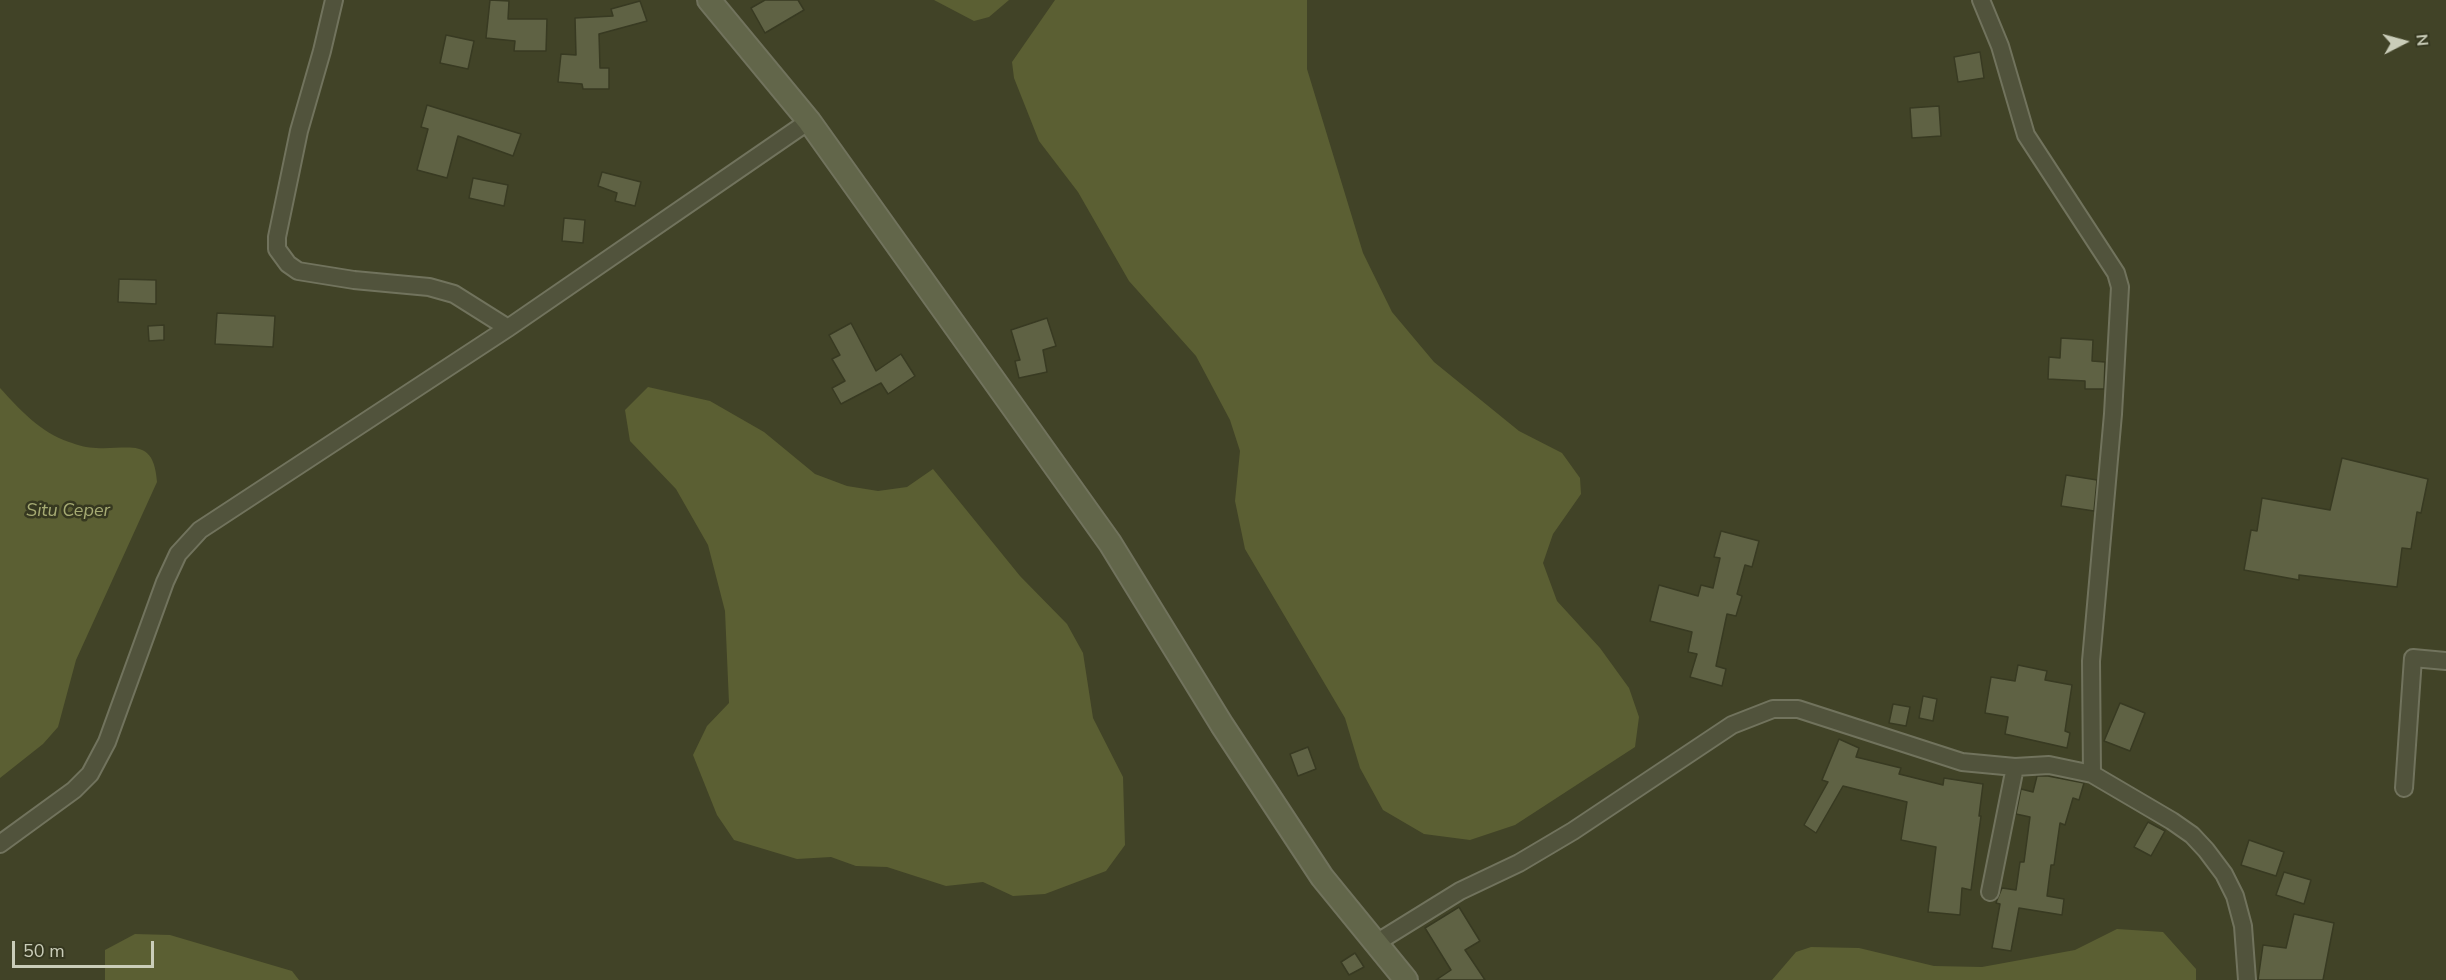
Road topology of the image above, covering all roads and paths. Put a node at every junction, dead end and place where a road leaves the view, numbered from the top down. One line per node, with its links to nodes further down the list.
1 (334, 0): 5 (street)
2 (709, 0): 4 (street)
3 (1981, 0): 8 (street)
4 (809, 121): 5 (street); 12 (street)
5 (508, 328): 10 (street)
6 (2446, 660): 9 (street)
7 (2016, 766): 8 (street); 11 (street); 12 (street)
8 (2092, 774): 14 (street)
9 (2404, 788)
10 (0, 844)
11 (1990, 892)
12 (1376, 943): 13 (street)
13 (1406, 980)
14 (2247, 980)

